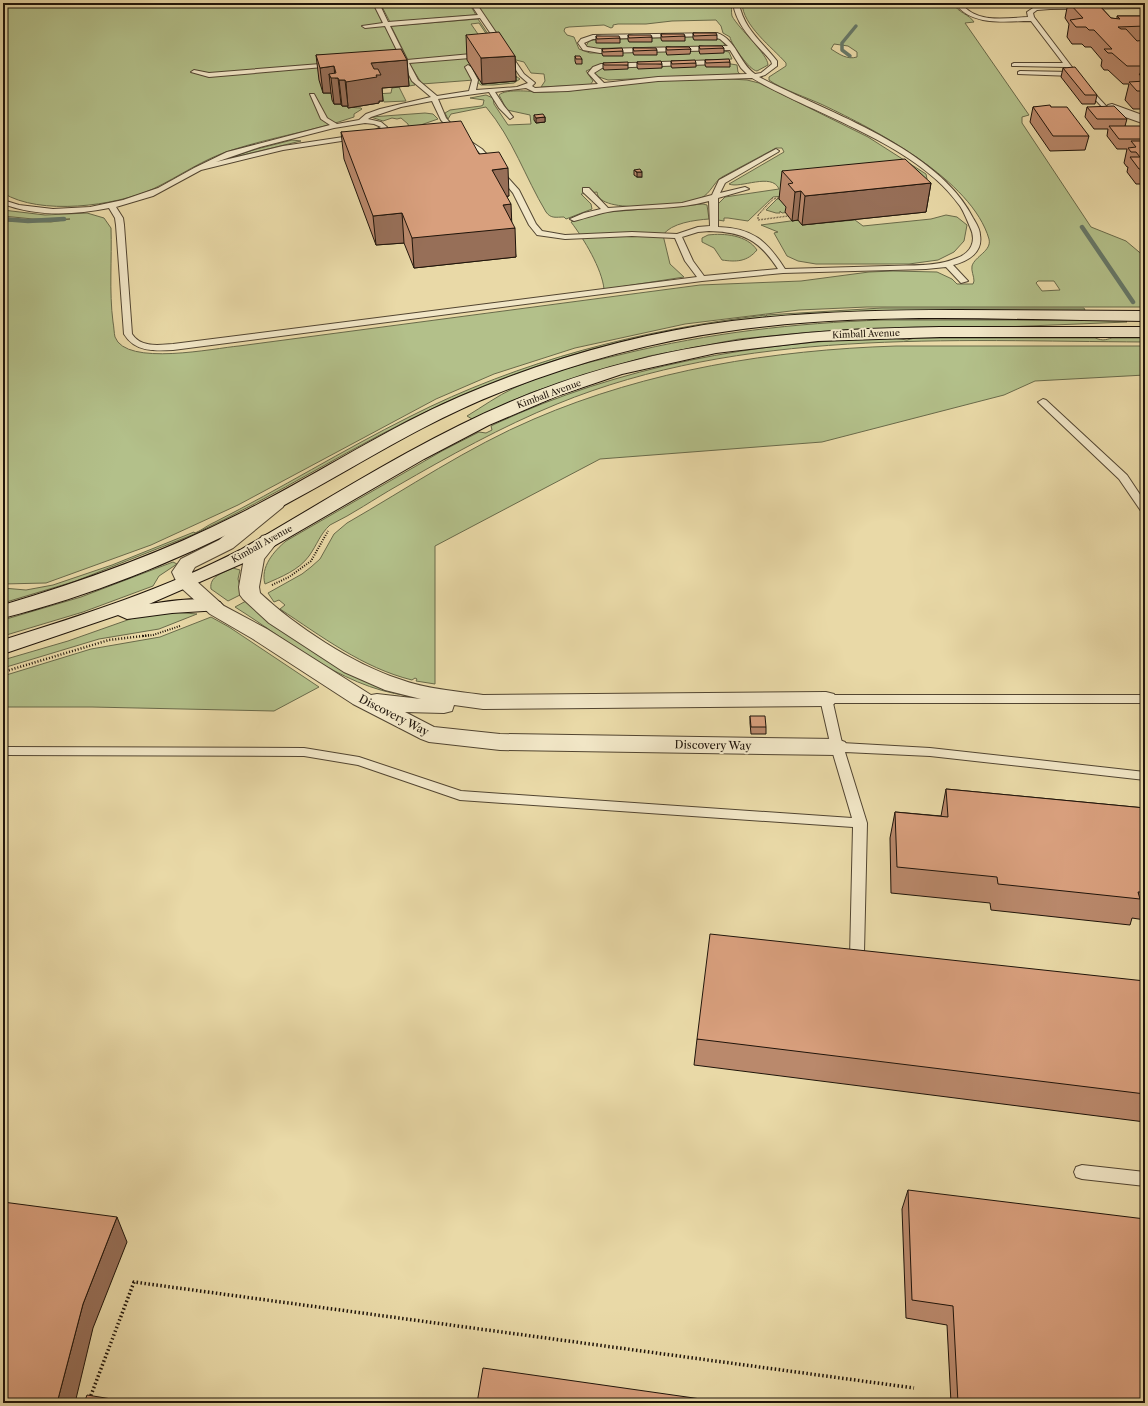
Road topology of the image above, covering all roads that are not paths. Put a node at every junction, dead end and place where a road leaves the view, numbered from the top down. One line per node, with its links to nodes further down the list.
1 (376, 3): 9 (lane)
2 (473, 3): 7 (lane)
3 (736, 3): 24 (lane)
4 (958, 3): 8 (lane)
5 (1082, 5): 6 (lane); 8 (lane)
6 (1145, 6)
7 (482, 16): 9 (lane); 12 (lane)
8 (1032, 19): 19 (lane)
9 (386, 24): 10 (lane); 15 (lane)
10 (365, 26)
11 (731, 48): 11 (lane); 16 (lane)
12 (507, 53): 14 (lane); 26 (lane)
13 (491, 54): 15 (lane)
14 (498, 54)
15 (403, 60): 30 (lane)
16 (733, 62): 24 (lane); 25 (lane)
17 (340, 64): 21 (lane)
18 (1014, 65): 19 (lane)
19 (1068, 65): 23 (lane)
20 (468, 67): 28 (lane)
21 (194, 72)
22 (1020, 73): 23 (lane)
23 (1074, 74): 31 (lane)
24 (754, 76): 25 (lane); 47 (lane)
25 (602, 85): 26 (lane)
26 (527, 86): 27 (lane)
27 (491, 90): 28 (lane); 32 (lane)
28 (472, 93): 30 (lane)
29 (312, 95): 35 (lane)
30 (436, 99): 34 (lane); 46 (lane)
31 (1109, 108): 33 (main road)
32 (510, 117)
33 (1145, 120)
34 (360, 122): 35 (lane); 37 (lane)
35 (336, 126): 37 (lane)
36 (776, 151): 40 (lane)
37 (196, 170): 42 (lane)
38 (745, 189): 40 (lane)
39 (586, 190): 43 (lane)
40 (714, 197): 43 (lane); 45 (lane)
41 (3, 202): 42 (lane)
42 (111, 206): 49 (lane)
43 (606, 210): 44 (lane)
44 (574, 218)
45 (714, 228): 46 (lane); 48 (lane)
46 (678, 236): 49 (lane)
47 (948, 264): 48 (lane); 50 (lane)
48 (783, 271): 49 (lane)
49 (702, 279)
50 (964, 280)
51 (1145, 316): 56 (main road, Kimball Avenue)
52 (1145, 328): 54 (main road)
53 (1145, 332): 54 (main road, Kimball Avenue)
54 (1083, 333): 58 (main road, Kimball Avenue)
55 (1043, 402): 57 (lane)
56 (276, 503): 59 (main road); 61 (main road, Kimball Avenue)
57 (1145, 509)
58 (269, 540): 59 (main road, Kimball Avenue); 67 (main road)
59 (185, 581): 60 (main road, Discovery Way); 62 (main road, Kimball Avenue)
60 (212, 606): 62 (main road); 64 (main road, Discovery Way)
61 (3, 612)
62 (77, 623): 63 (main road, Kimball Avenue)
63 (3, 647)
64 (361, 699): 67 (main road); 68 (main road, Discovery Way)
65 (826, 699): 66 (lane); 67 (main road); 68 (lane)
66 (1145, 699)
67 (483, 702)
68 (837, 747): 70 (lane); 71 (lane)
69 (3, 751): 71 (lane)
70 (1145, 776)
71 (860, 823): 72 (lane)
72 (880, 959)
73 (1082, 1172): 74 (lane)
74 (1145, 1179)

